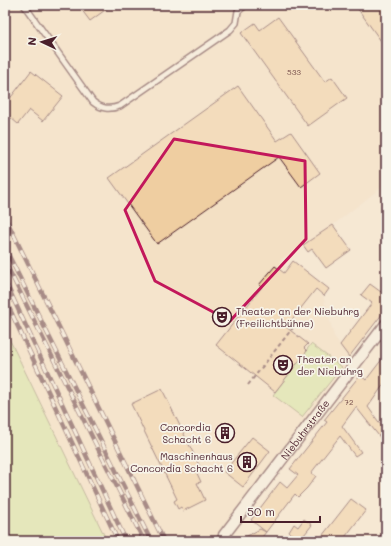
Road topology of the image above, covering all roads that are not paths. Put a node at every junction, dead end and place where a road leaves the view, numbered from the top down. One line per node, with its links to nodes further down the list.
1 (24, 5): 2 (lane)
2 (246, 5)
3 (386, 324): 4 (street, Niebuhrstraße)
4 (224, 538)

